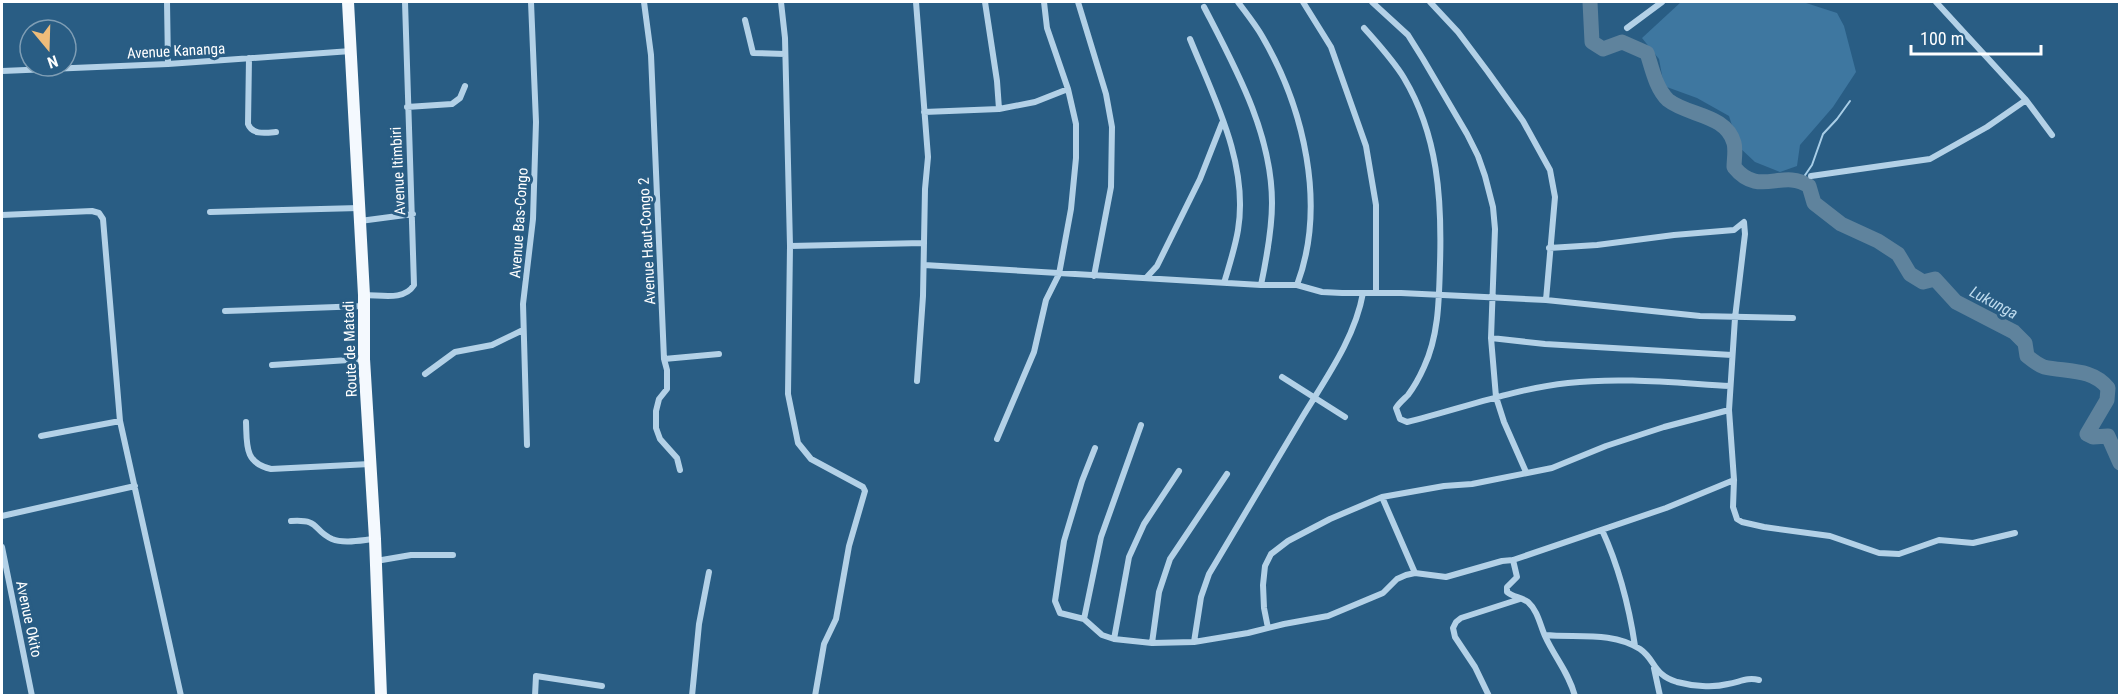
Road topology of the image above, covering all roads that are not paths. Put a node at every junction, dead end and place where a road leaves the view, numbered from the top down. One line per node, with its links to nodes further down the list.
1 (167, 2): 25 (street)
2 (348, 2): 22 (main road, Route de Matadi)
3 (405, 2): 30 (street, Avenue Itimbiri)
4 (531, 2): 61 (street, Avenue Bas-Congo)
5 (644, 2): 66 (street, Avenue Haut-Congo 2)
6 (782, 2): 23 (street)
7 (916, 2): 32 (street)
8 (985, 2): 31 (street)
9 (1044, 2): 28 (street)
10 (1078, 2): 47 (street)
11 (1238, 2): 51 (street)
12 (1303, 2): 52 (street)
13 (1372, 2): 55 (street)
14 (1430, 2): 44 (street)
15 (1662, 2): 20 (street)
16 (1936, 2): 29 (street)
17 (1204, 8): 50 (street)
18 (746, 20): 23 (street)
19 (1364, 28): 54 (street)
20 (1627, 28)
21 (1190, 39): 33 (street)
22 (352, 51): 24 (street, Avenue Kananga); 37 (main road, Route de Matadi)
23 (785, 54): 43 (street)
24 (249, 58): 25 (street, Avenue Kananga); 34 (street)
25 (168, 64): 26 (street, Avenue Kananga)
26 (2, 71)
27 (465, 86): 30 (street)
28 (1068, 89): 31 (street); 46 (street)
29 (2026, 100): 35 (street); 36 (street)
30 (407, 107): 39 (street, Avenue Itimbiri)
31 (999, 109): 32 (street)
32 (924, 112): 42 (street)
33 (1222, 121): 48 (street); 49 (street)
34 (276, 132)
35 (2052, 135)
36 (1811, 176)
37 (359, 208): 38 (street); 41 (main road, Route de Matadi)
38 (210, 212)
39 (413, 214): 41 (street); 57 (street, Avenue Itimbiri)
40 (2, 215): 76 (street)
41 (360, 221): 57 (main road, Route de Matadi)
42 (923, 243): 43 (street); 45 (street)
43 (790, 246): 118 (street)
44 (1549, 248): 56 (street); 59 (street)
45 (924, 265): 46 (street); 70 (street)
46 (1059, 274): 47 (street); 80 (street)
47 (1094, 276): 48 (street)
48 (1146, 278): 49 (street)
49 (1224, 283): 50 (street)
50 (1261, 285): 51 (street)
51 (1298, 285): 53 (street)
52 (1376, 292): 53 (street); 54 (street)
53 (1363, 293): 73 (street)
54 (1440, 295): 55 (street); 72 (street)
55 (1492, 297): 56 (street); 62 (street)
56 (1546, 300): 59 (street)
57 (364, 301): 58 (street); 65 (main road, Route de Matadi)
58 (225, 311)
59 (1735, 318): 60 (street); 64 (street)
60 (1793, 318)
61 (524, 330): 68 (street); 81 (street, Avenue Bas-Congo)
62 (1491, 338): 64 (street); 72 (street)
63 (719, 354): 66 (street)
64 (1732, 355): 71 (street)
65 (364, 359): 67 (street); 83 (main road, Route de Matadi)
66 (664, 359): 84 (street, Avenue Haut-Congo 2)
67 (272, 364)
68 (425, 374)
69 (1282, 377): 73 (street)
70 (917, 381)
71 (1730, 386): 72 (street); 74 (street)
72 (1496, 397): 86 (street)
73 (1314, 398): 75 (street); 107 (street)
74 (1729, 410): 86 (street); 88 (street)
75 (1345, 417)
76 (120, 421): 79 (street); 89 (street)
77 (246, 422): 83 (street)
78 (1141, 424): 103 (street)
79 (41, 436)
80 (998, 439)
81 (527, 445)
82 (1095, 448): 103 (street)
83 (371, 464): 95 (main road, Route de Matadi)
84 (680, 470)
85 (1179, 471): 106 (street)
86 (1526, 472): 90 (street)
87 (1227, 474): 108 (street)
88 (1734, 480): 93 (street); 94 (street)
89 (135, 486): 91 (street); 114 (street)
90 (1382, 496): 101 (street); 104 (street)
91 (2, 516)
92 (291, 521): 95 (street)
93 (1602, 530): 98 (street); 109 (street)
94 (2015, 533)
95 (375, 539): 99 (main road, Route de Matadi)
96 (2, 548): 113 (street, Avenue Okito)
97 (453, 555): 99 (street)
98 (1514, 560): 101 (street); 102 (street)
99 (376, 561): 115 (main road, Route de Matadi)
100 (709, 572): 117 (street)
101 (1415, 573): 104 (street)
102 (1522, 599): 105 (street); 119 (street)
103 (1084, 619): 106 (street)
104 (1268, 628): 107 (street)
105 (1545, 635): 109 (street); 120 (street)
106 (1114, 639): 108 (street)
107 (1194, 642): 108 (street)
108 (1152, 643)
109 (1635, 646): 110 (street)
110 (1654, 668): 111 (street); 121 (street)
111 (1759, 680)
112 (602, 686): 116 (street)
113 (32, 696)
114 (181, 696)
115 (381, 696)
116 (535, 696)
117 (692, 696)
118 (815, 696)
119 (1489, 696)
120 (1575, 696)
121 (1660, 696)

